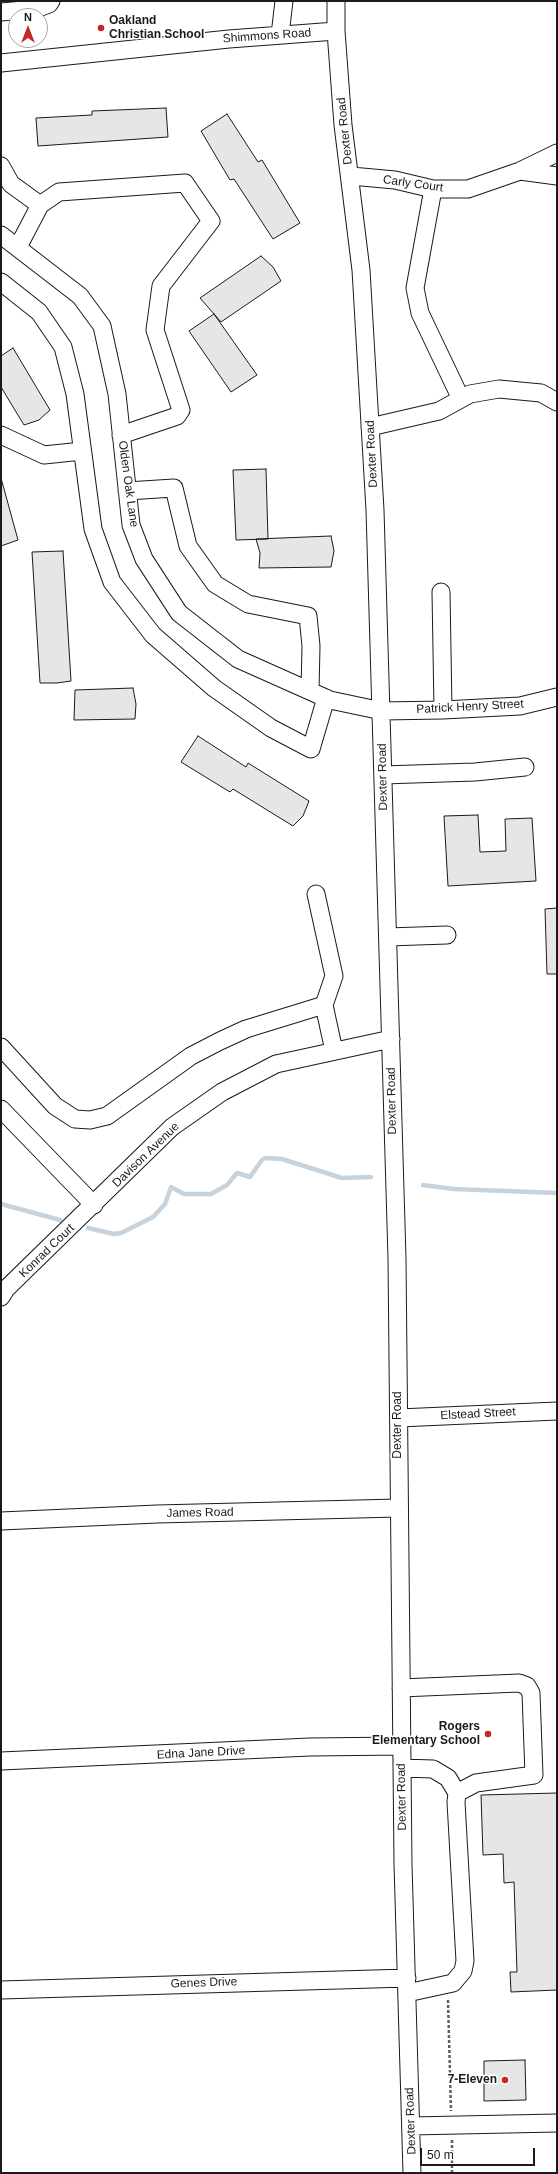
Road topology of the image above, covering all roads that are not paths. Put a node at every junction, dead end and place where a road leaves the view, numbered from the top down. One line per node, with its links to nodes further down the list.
1 (51, 1): 4 (street)
2 (284, 1): 6 (street)
3 (336, 1): 5 (street)
4 (1, 12)
5 (336, 31): 6 (street, Shimmons Road); 11 (street, Dexter Road)
6 (280, 34): 7 (street, Shimmons Road)
7 (1, 63)
8 (557, 153): 10 (street, Carly Court)
9 (1, 166): 14 (street)
10 (520, 171): 12 (street, Carly Court); 13 (street, Carly Court)
11 (351, 176): 13 (street, Carly Court); 22 (street, Dexter Road)
12 (557, 176)
13 (433, 189): 20 (street)
14 (40, 205): 16 (street); 24 (street)
15 (1, 235): 16 (street, Olden Oak Lane)
16 (18, 248): 24 (street, Olden Oak Lane)
17 (1, 282): 25 (street)
18 (557, 386): 19 (street)
19 (541, 393): 20 (street); 21 (street)
20 (461, 399): 22 (street)
21 (557, 402)
22 (370, 428): 32 (street, Dexter Road)
23 (1, 435): 25 (street)
24 (121, 435): 26 (street, Olden Oak Lane)
25 (82, 452): 30 (street)
26 (127, 491): 28 (street, Olden Oak Lane); 28 (street)
27 (441, 592): 31 (street)
28 (310, 691): 30 (street, Olden Oak Lane)
29 (557, 697): 31 (street, Patrick Henry Street)
30 (326, 698): 32 (street, Olden Oak Lane)
31 (443, 710): 32 (street, Patrick Henry Street)
32 (382, 711): 34 (street, Dexter Road)
33 (525, 767): 34 (street)
34 (383, 775): 37 (street, Dexter Road)
35 (316, 894): 38 (street)
36 (447, 934): 37 (street)
37 (388, 937): 39 (street, Dexter Road)
38 (324, 1005): 40 (street); 41 (street)
39 (391, 1039): 41 (street, Davison Avenue); 46 (street, Dexter Road)
40 (1, 1047)
41 (334, 1051): 43 (street, Davison Avenue)
42 (1, 1109): 43 (street)
43 (94, 1205): 44 (street, Konrad Court)
44 (1, 1297)
45 (557, 1411): 46 (street, Elstead Street)
46 (399, 1418): 47 (street, Dexter Road)
47 (398, 1508): 48 (street, James Road); 49 (street, Dexter Road)
48 (1, 1521)
49 (401, 1688): 50 (street, Dexter Road); 53 (street)
50 (402, 1746): 51 (street, Edna Jane Drive); 52 (street, Dexter Road)
51 (1, 1761)
52 (402, 1768): 53 (street); 54 (street, Dexter Road)
53 (458, 1793): 54 (street, Genes Drive)
54 (407, 1986): 55 (street, Genes Drive); 57 (street, Dexter Road)
55 (1, 1990)
56 (557, 2123): 57 (street)
57 (411, 2126): 58 (street, Dexter Road)
58 (412, 2173)

